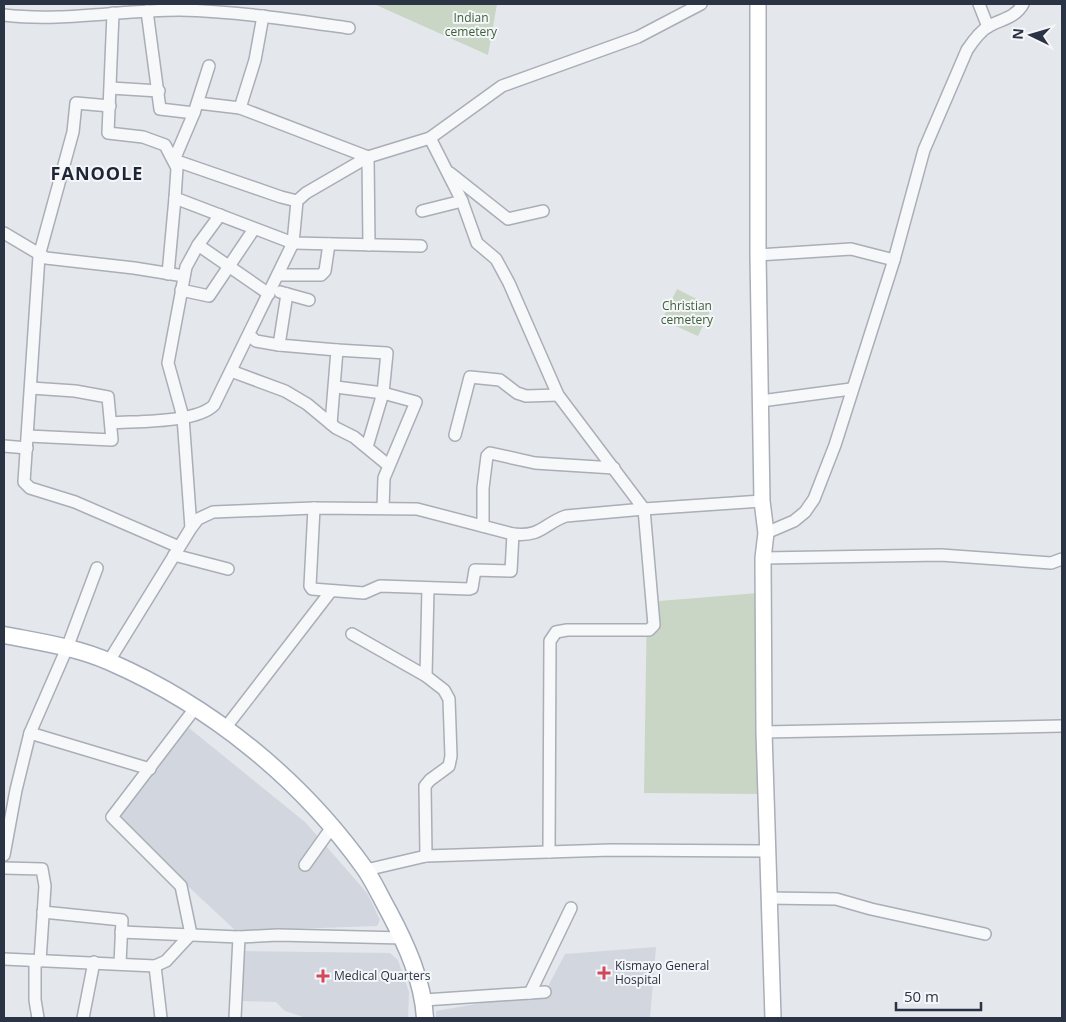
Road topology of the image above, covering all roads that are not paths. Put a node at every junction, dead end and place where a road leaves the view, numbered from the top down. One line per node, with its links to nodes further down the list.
1 (701, 4): 17 (street)
2 (758, 4): 34 (street)
3 (979, 4): 9 (street)
4 (1023, 4): 9 (street)
5 (147, 11): 6 (street); 8 (street); 13 (street)
6 (113, 14): 7 (street); 12 (street)
7 (4, 15)
8 (263, 16): 10 (street); 16 (street)
9 (988, 27): 36 (street)
10 (350, 28)
11 (209, 66): 15 (street)
12 (111, 88): 13 (street); 14 (street)
13 (159, 91): 15 (street)
14 (110, 106): 19 (street); 35 (street)
15 (196, 108): 16 (street); 19 (street)
16 (240, 108): 18 (street)
17 (430, 138): 18 (street); 20 (street)
18 (368, 157): 22 (street); 31 (street)
19 (174, 160): 21 (street); 22 (street)
20 (446, 171): 23 (street); 25 (street)
21 (175, 198): 26 (street); 38 (street)
22 (297, 201): 29 (street)
23 (462, 202): 24 (street); 53 (street)
24 (422, 211)
25 (543, 211)
26 (220, 215): 27 (street); 32 (street)
27 (254, 229): 29 (street); 37 (street)
28 (4, 233): 35 (street)
29 (293, 243): 30 (street); 39 (street)
30 (329, 244): 31 (street); 39 (street)
31 (369, 245): 33 (street)
32 (198, 246): 37 (street); 40 (street)
33 (421, 246)
34 (758, 255): 36 (street); 54 (street)
35 (39, 256): 38 (street); 50 (street)
36 (894, 260): 51 (street)
37 (229, 268): 41 (street); 42 (street)
38 (168, 274): 40 (street)
39 (278, 275): 42 (street)
40 (184, 276): 41 (street)
41 (181, 290): 55 (street)
42 (270, 292): 43 (street); 45 (street)
43 (287, 294): 44 (street); 46 (street)
44 (309, 300)
45 (249, 335): 46 (street); 48 (street)
46 (280, 345): 47 (street)
47 (337, 350): 49 (street); 52 (street)
48 (231, 371): 55 (street); 57 (street)
49 (336, 387): 52 (street); 57 (street)
50 (30, 388): 56 (street); 59 (street)
51 (851, 389): 54 (street); 71 (street)
52 (382, 393): 61 (street); 63 (street)
53 (558, 395): 58 (street); 64 (street)
54 (761, 401): 65 (street)
55 (182, 417): 56 (street); 70 (street)
56 (111, 423): 59 (street)
57 (331, 424): 61 (street)
58 (455, 435)
59 (28, 436): 62 (street)
60 (4, 446): 62 (street)
61 (366, 447): 63 (street)
62 (27, 448): 73 (street)
63 (388, 465): 67 (street)
64 (614, 468): 68 (street); 69 (street)
65 (762, 501): 68 (street); 71 (street)
66 (314, 508): 67 (street); 70 (street); 79 (street)
67 (383, 508): 69 (street)
68 (644, 509): 72 (street); 93 (street)
69 (483, 526): 72 (street)
70 (191, 528): 73 (street)
71 (766, 533): 74 (street)
72 (513, 534): 78 (street)
73 (177, 551): 77 (street); 83 (street)
74 (763, 558): 75 (street); 88 (street)
75 (1062, 559)
76 (97, 568): 82 (street)
77 (228, 569)
78 (428, 588): 79 (street); 84 (street)
79 (331, 591): 87 (street)
80 (352, 634): 84 (street)
81 (4, 635): 82 (main road)
82 (67, 648): 83 (main road); 89 (street)
83 (109, 661): 85 (main road)
84 (426, 676): 95 (street)
85 (196, 707): 87 (main road); 90 (street)
86 (1062, 726): 88 (street)
87 (226, 727): 91 (main road)
88 (764, 732): 92 (street)
89 (30, 733): 90 (street); 94 (street)
90 (150, 769): 103 (street)
91 (332, 827): 96 (street); 98 (main road)
92 (767, 851): 93 (street); 99 (street)
93 (550, 852): 95 (street)
94 (4, 855)
95 (426, 856): 98 (street)
96 (305, 865)
97 (4, 868): 101 (street)
98 (366, 870): 106 (main road)
99 (768, 898): 104 (street); 120 (street)
100 (571, 908): 112 (street)
101 (43, 912): 102 (street); 108 (street)
102 (121, 932): 103 (street); 110 (street)
103 (191, 934): 105 (street); 111 (street)
104 (985, 934)
105 (239, 937): 106 (street); 118 (street)
106 (403, 938): 114 (main road)
107 (4, 959): 108 (street)
108 (38, 961): 109 (street); 115 (street)
109 (94, 962): 110 (street); 116 (street)
110 (120, 964): 111 (street)
111 (155, 966): 117 (street)
112 (530, 992): 113 (street); 114 (street)
113 (545, 992)
114 (424, 1000): 119 (main road)
115 (38, 1018)
116 (83, 1018)
117 (161, 1018)
118 (235, 1018)
119 (425, 1018)
120 (773, 1018)

